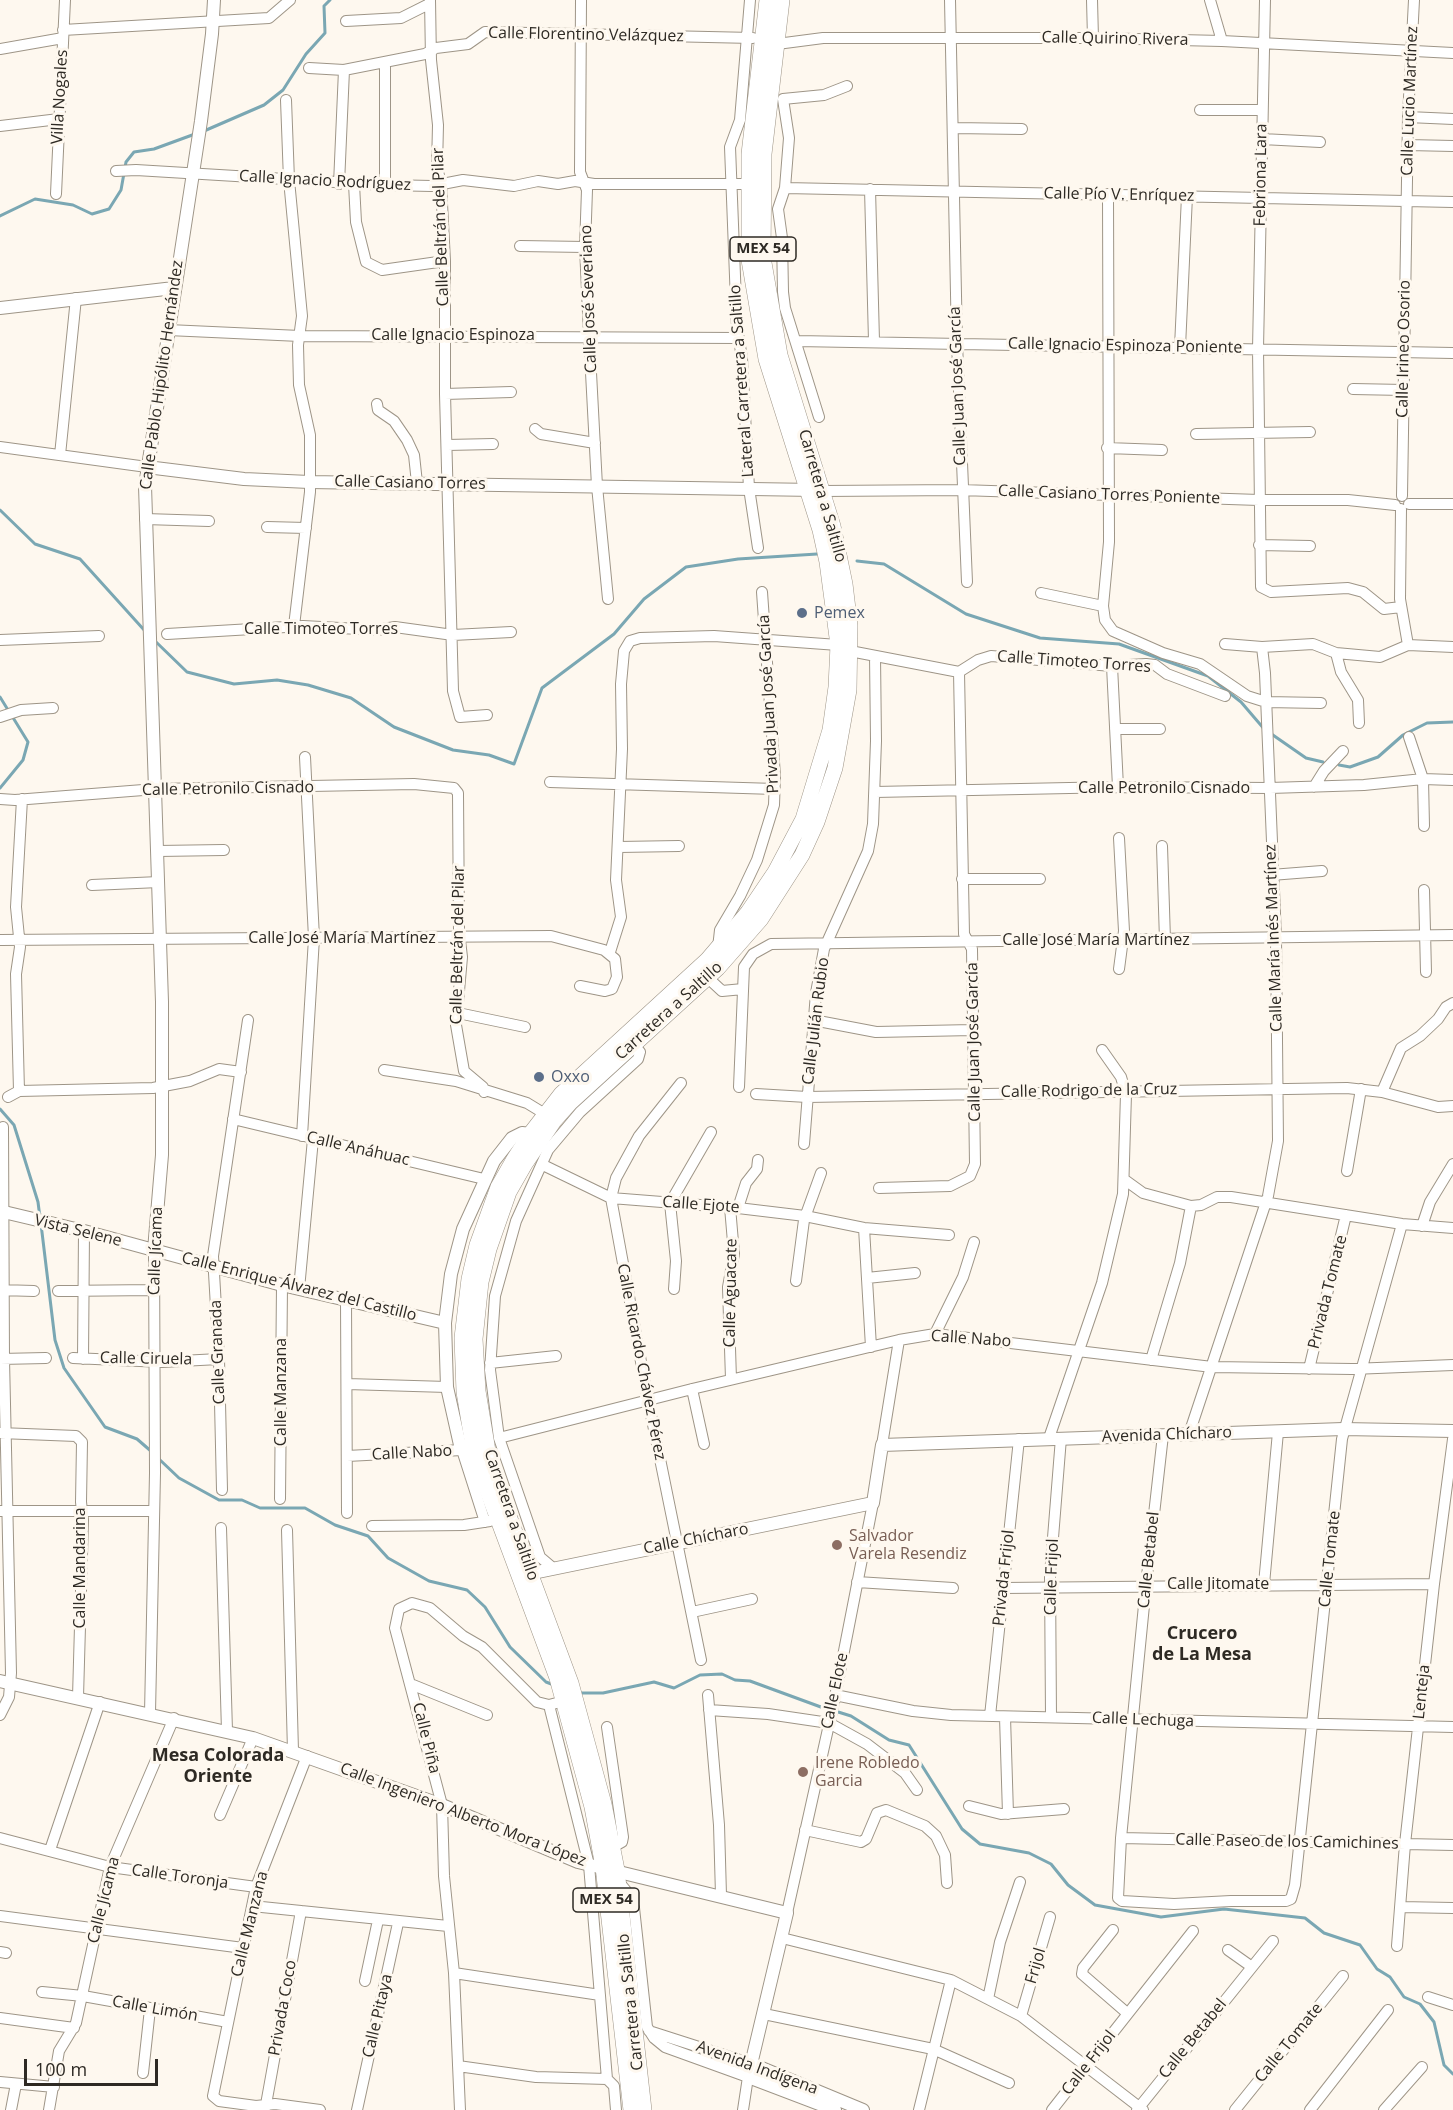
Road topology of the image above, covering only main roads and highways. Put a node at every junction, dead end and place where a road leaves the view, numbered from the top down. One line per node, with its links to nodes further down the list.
1 (767, 0): 3 (main road, Carretera a Saltillo / MEX 54)
2 (782, 0): 3 (main road, Carretera a Saltillo / MEX 54)
3 (762, 40): 4 (main road, Carretera a Saltillo / MEX 54); 4 (main road, Carretera a Saltillo / MEX 54)
4 (815, 490): 5 (main road, Carretera a Saltillo / MEX 54)
5 (725, 951): 6 (main road, Carretera a Saltillo / MEX 54); 6 (main road, Carretera a Saltillo / MEX 54)
6 (525, 1575): 7 (main road, Carretera a Saltillo / MEX 54)
7 (566, 1691): 8 (main road, Carretera a Saltillo / MEX 54); 8 (main road, Carretera a Saltillo / MEX 54)
8 (607, 1871): 9 (main road, Carretera a Saltillo / MEX 54); 10 (main road, Carretera a Saltillo / MEX 54)
9 (623, 2105)
10 (644, 2110)

